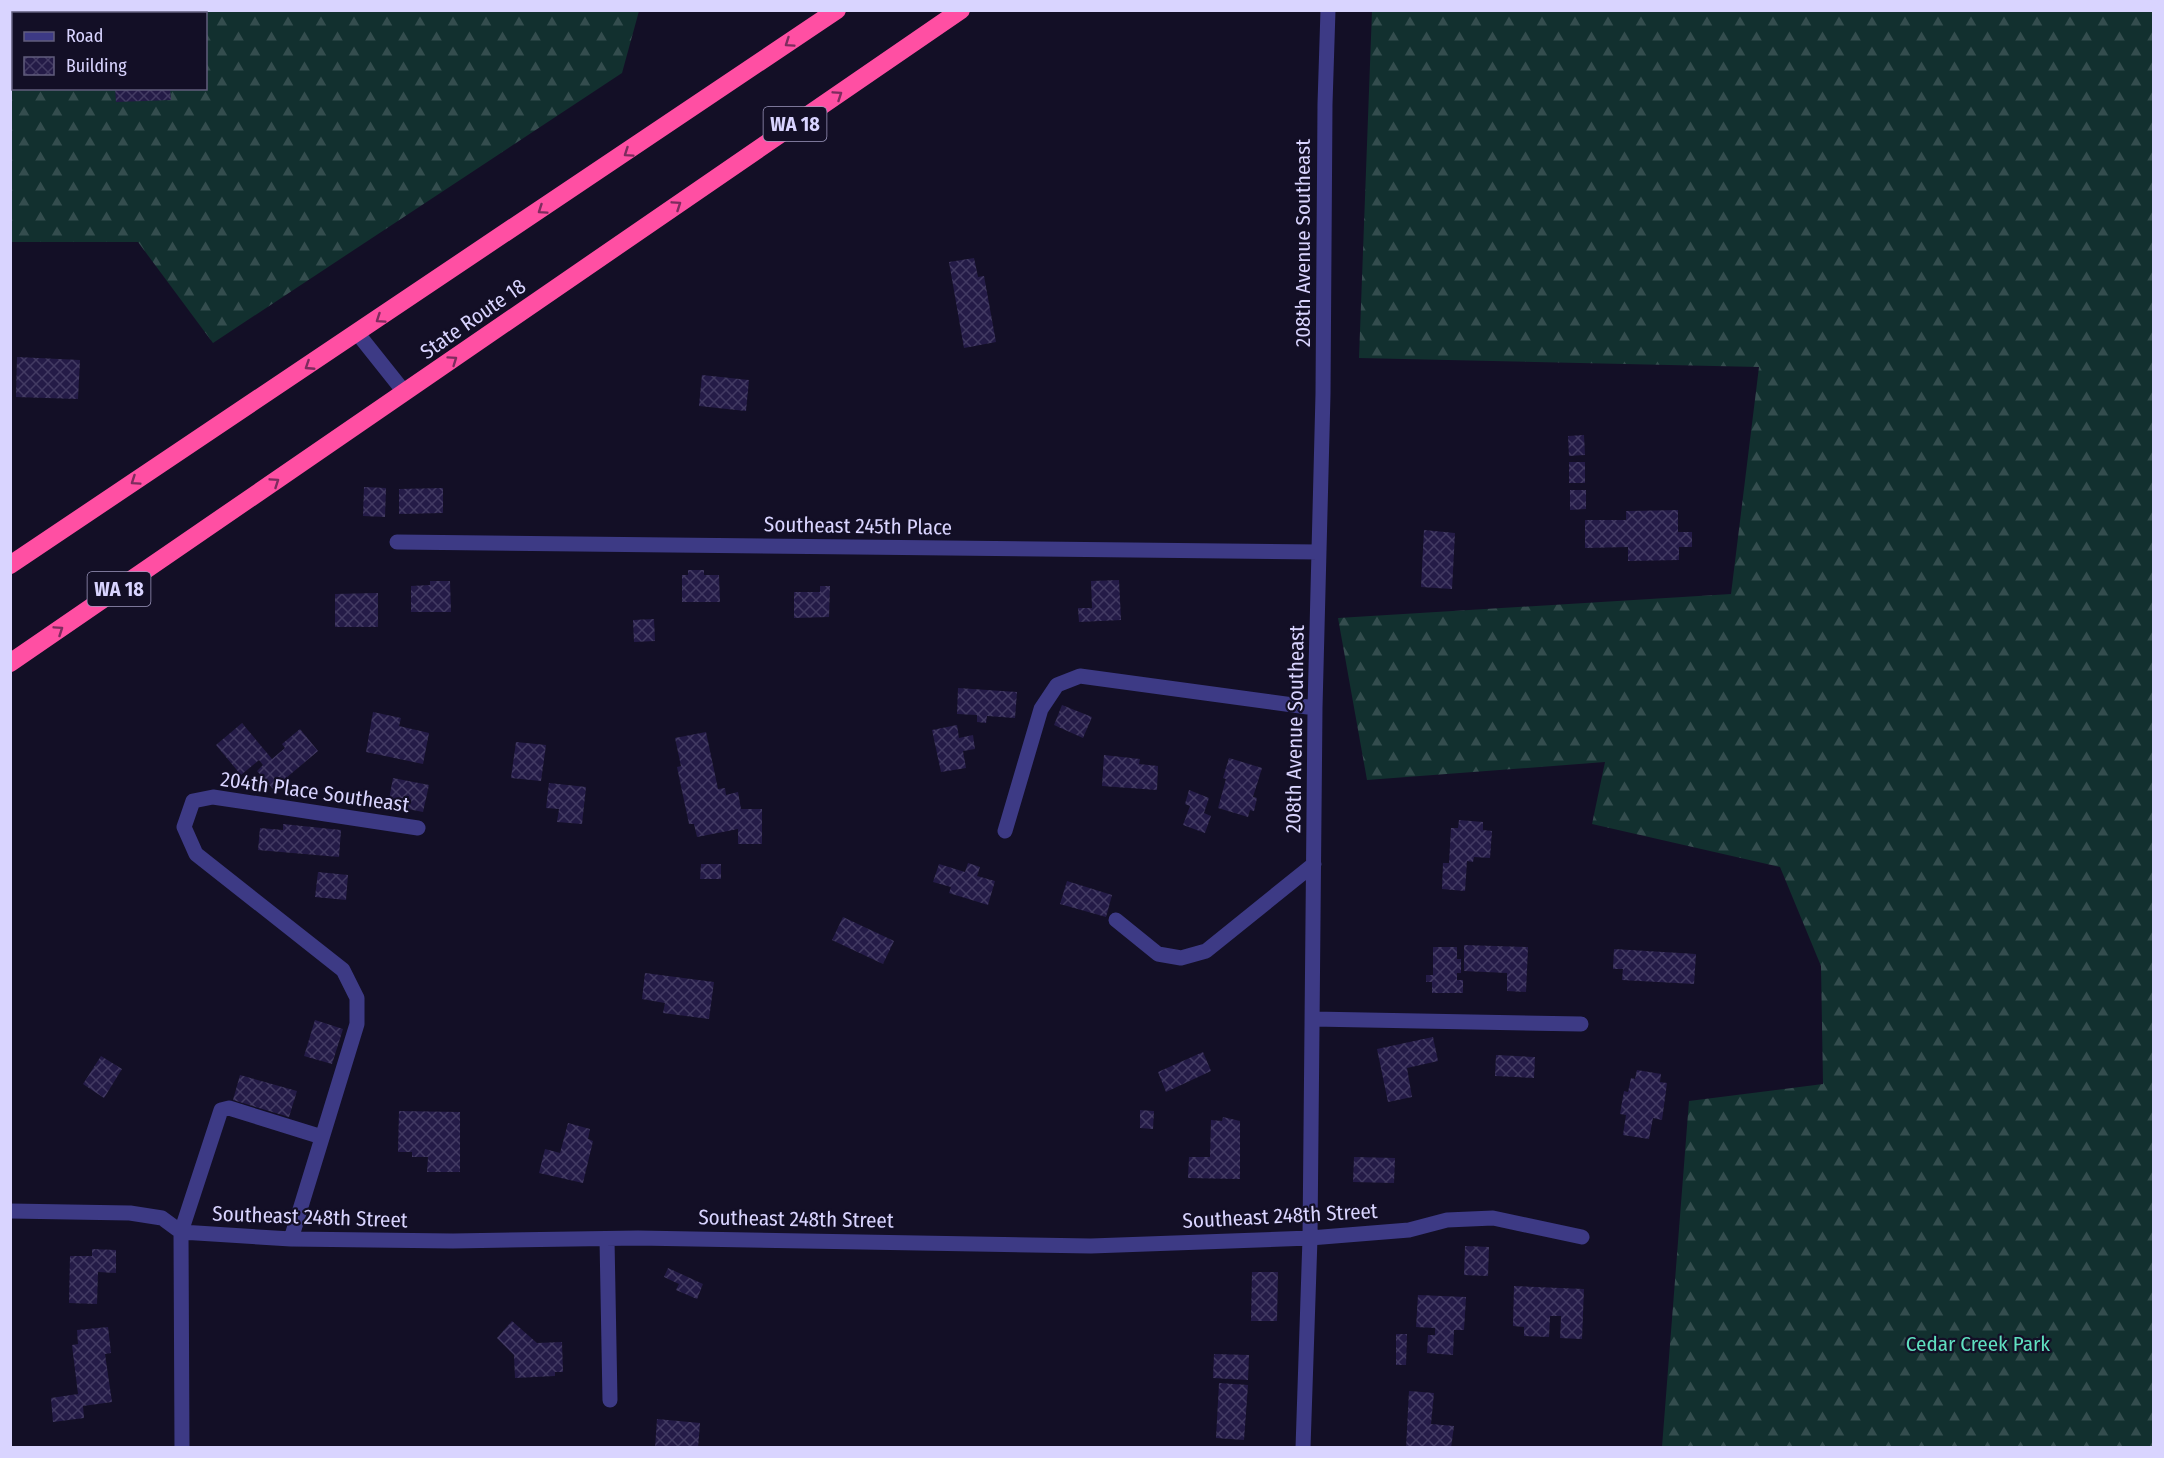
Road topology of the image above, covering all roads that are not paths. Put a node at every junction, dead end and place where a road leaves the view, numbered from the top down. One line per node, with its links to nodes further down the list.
1 (837, 10): 4 (highway, one-way to 4)
2 (961, 10): 5 (highway, State Route 18 / WA 18, one-way to 2)
3 (1328, 10): 7 (street, 208th Avenue Southeast)
4 (358, 334): 5 (street); 8 (highway, one-way to 8)
5 (405, 393): 9 (highway, State Route 18 / WA 18, one-way to 5)
6 (397, 542): 7 (street, Southeast 245th Place)
7 (1319, 552): 10 (street, 208th Avenue Southeast)
8 (10, 565)
9 (10, 663)
10 (1315, 708): 12 (street); 13 (street, 208th Avenue Southeast)
11 (418, 828): 17 (street, 204th Place Southeast)
12 (1005, 831)
13 (1314, 864): 14 (street); 15 (street, 208th Avenue Southeast)
14 (1116, 920)
15 (1312, 1019): 16 (street); 21 (street, 208th Avenue Southeast)
16 (1581, 1024)
17 (322, 1137): 19 (street); 22 (street, 204th Place Southeast)
18 (10, 1211): 19 (street, Southeast 248th Street)
19 (181, 1232): 22 (street, Southeast 248th Street); 25 (street)
20 (1582, 1237): 21 (street, Southeast 248th Street)
21 (1310, 1238): 23 (street, Southeast 248th Street); 26 (street, 208th Avenue Southeast)
22 (291, 1239): 23 (street, Southeast 248th Street)
23 (607, 1239): 24 (street)
24 (610, 1400)
25 (182, 1448)
26 (1303, 1448)

